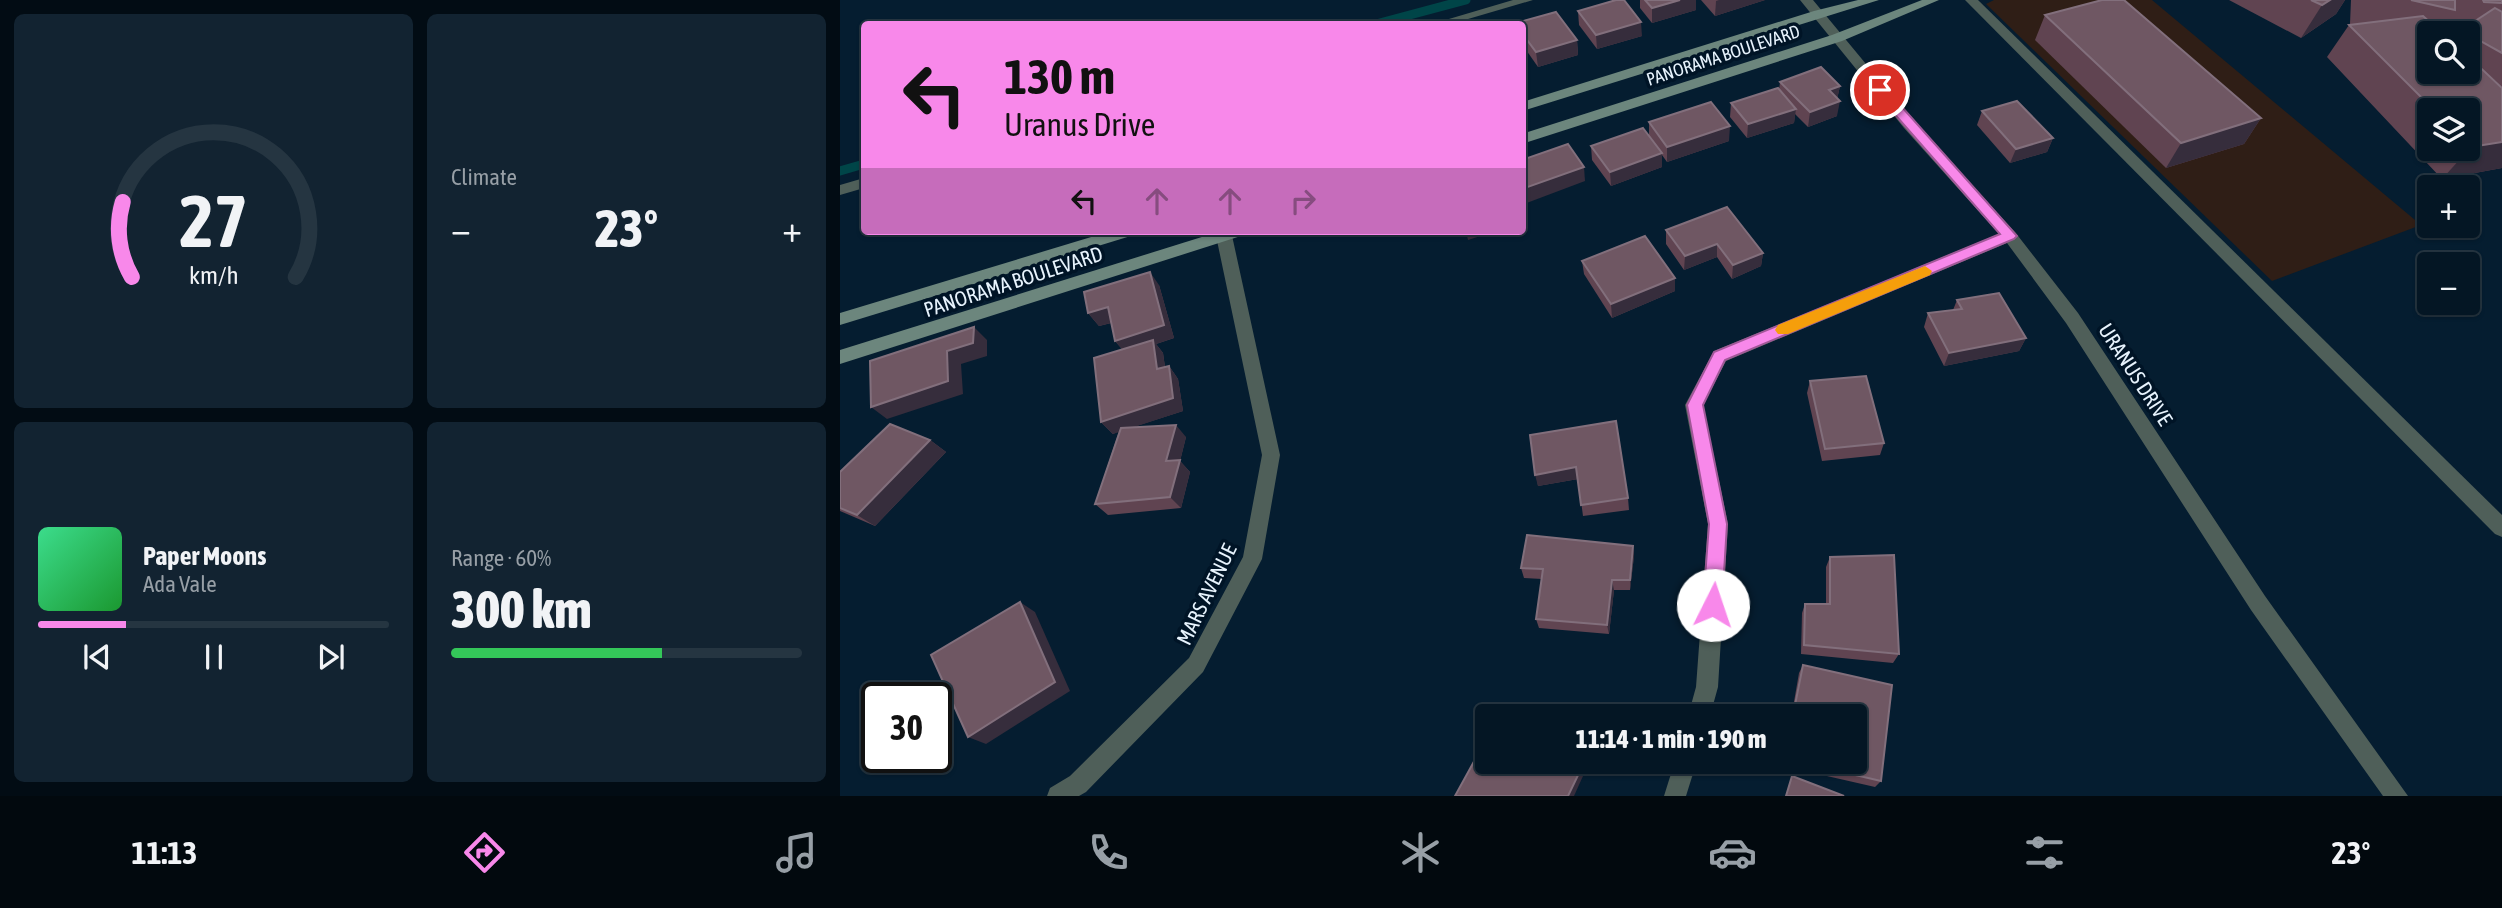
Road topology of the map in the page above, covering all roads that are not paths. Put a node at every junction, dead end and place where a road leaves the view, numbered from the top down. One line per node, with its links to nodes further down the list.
1 (1527, 0): 6 (street)
2 (1873, 0): 5 (main road, PANORAMA BOULEVARD)
3 (1933, 0): 7 (main road, PANORAMA BOULEVARD)
4 (1971, 0): 18 (street)
5 (1812, 7): 7 (street, URANUS DRIVE); 8 (main road, PANORAMA BOULEVARD)
6 (1449, 21)
7 (1837, 38): 9 (main road, PANORAMA BOULEVARD); 15 (street, URANUS DRIVE)
8 (1526, 106)
9 (1526, 138)
10 (861, 184): 11 (street)
11 (840, 190)
12 (1116, 235): 16 (main road, PANORAMA BOULEVARD)
13 (1223, 235): 17 (main road, PANORAMA BOULEVARD)
14 (1229, 235): 21 (street, MARS AVENUE)
15 (2010, 236): 19 (street); 23 (street, URANUS DRIVE)
16 (840, 319)
17 (840, 357)
18 (2502, 528)
19 (1702, 704)
20 (1682, 774): 22 (street)
21 (1058, 796)
22 (1675, 796)
23 (2396, 796)

